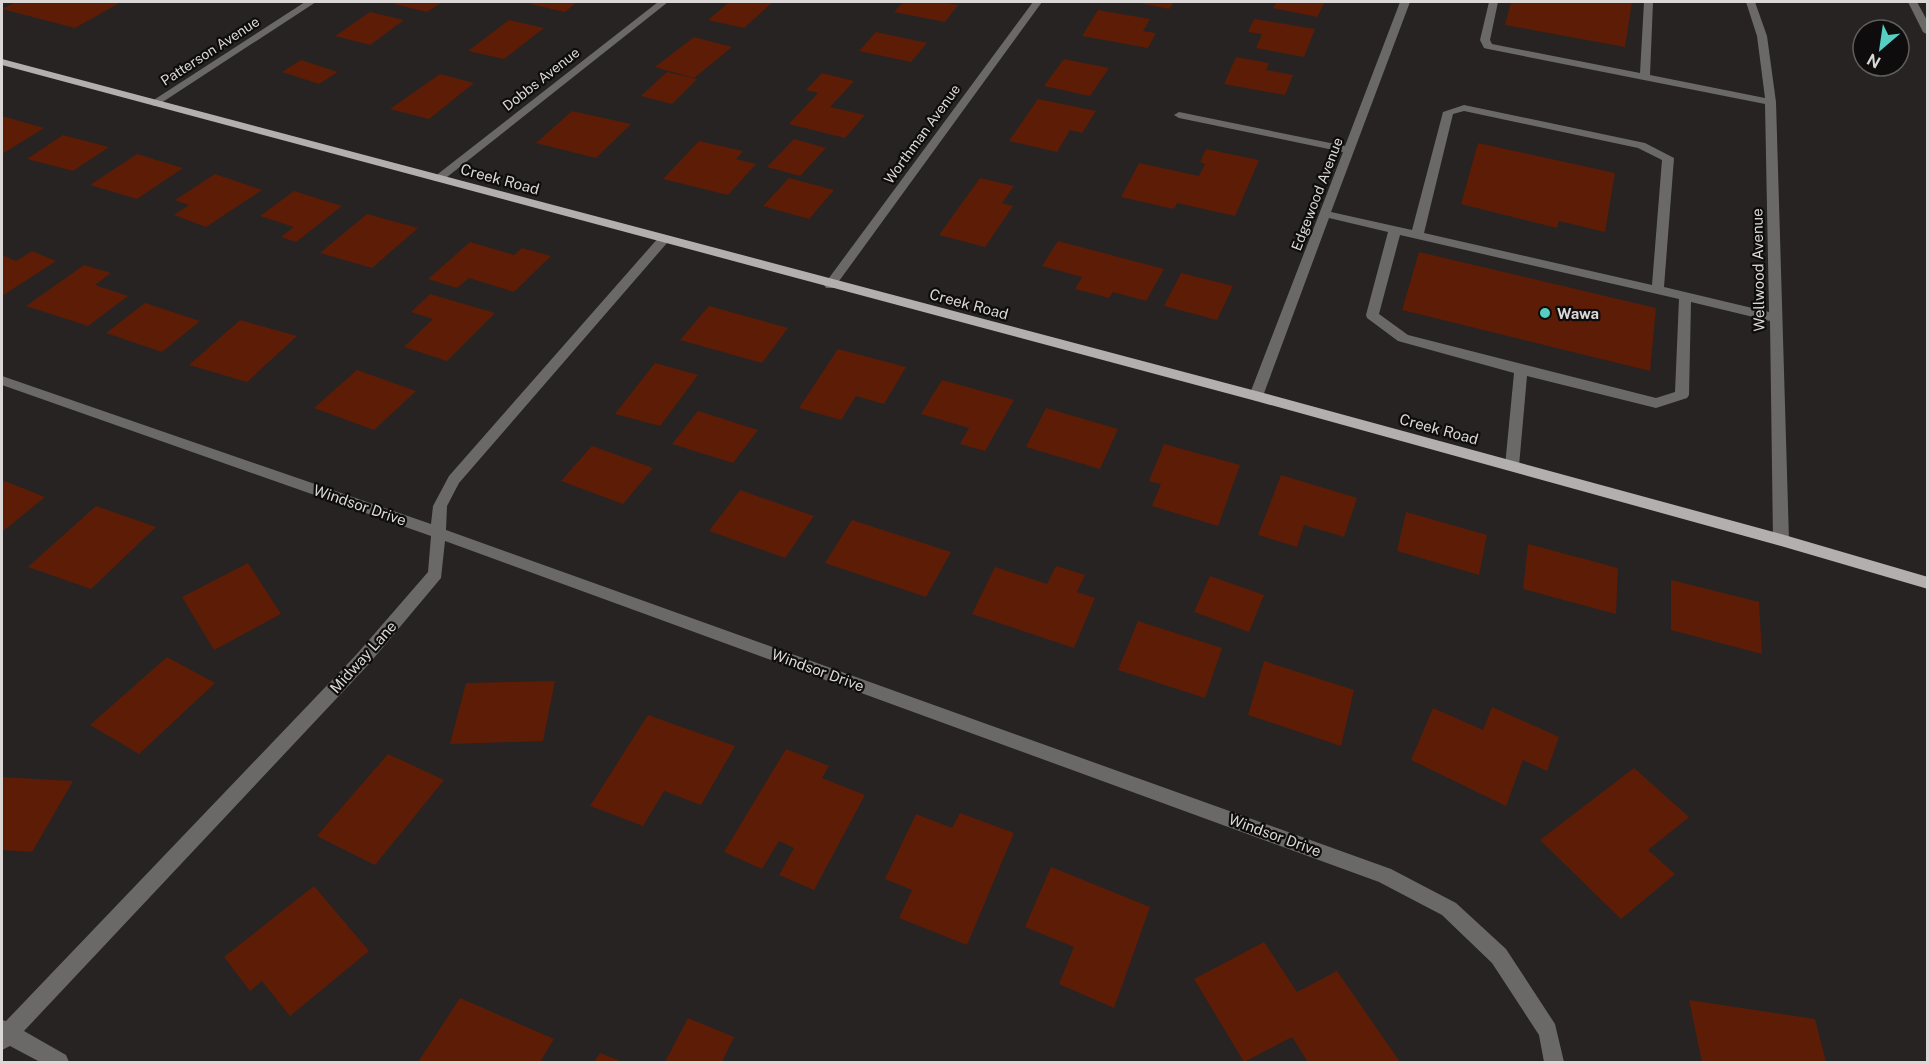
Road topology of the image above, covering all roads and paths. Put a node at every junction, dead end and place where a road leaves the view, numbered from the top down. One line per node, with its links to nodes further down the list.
1 (311, 2): 13 (street, Patterson Avenue)
2 (663, 2): 16 (street, Dobbs Avenue)
3 (1038, 2): 21 (street, Worthman Avenue)
4 (1405, 2): 15 (street, Edgewood Avenue)
5 (1494, 2): 11 (street)
6 (1649, 2): 11 (street)
7 (1751, 2): 12 (street, Wellwood Avenue)
8 (1912, 2): 9 (street)
9 (1928, 32)
10 (2, 62): 13 (main road, Creek Road)
11 (1645, 77): 12 (street)
12 (1771, 102): 24 (street, Wellwood Avenue)
13 (154, 103): 16 (main road, Creek Road)
14 (1179, 115): 15 (street)
15 (1350, 150): 17 (street, Edgewood Avenue)
16 (438, 180): 20 (main road, Creek Road)
17 (1325, 214): 18 (street); 27 (street, Edgewood Avenue)
18 (1395, 230): 19 (street); 25 (street)
19 (1417, 235): 22 (street); 22 (street)
20 (663, 240): 21 (main road, Creek Road); 29 (street, Midway Lane)
21 (830, 285): 27 (main road, Creek Road)
22 (1658, 289): 23 (street)
23 (1685, 296): 24 (street); 25 (street)
24 (1776, 318): 30 (street, Wellwood Avenue)
25 (1521, 370): 28 (street)
26 (2, 380): 29 (street, Windsor Drive)
27 (1256, 396): 28 (main road, Creek Road)
28 (1512, 466): 30 (main road, Creek Road)
29 (439, 533): 32 (street, Midway Lane); 34 (street, Windsor Drive)
30 (1781, 540): 31 (main road, Creek Road)
31 (1928, 583)
32 (4, 1034): 33 (street)
33 (59, 1062)
34 (1554, 1062)

